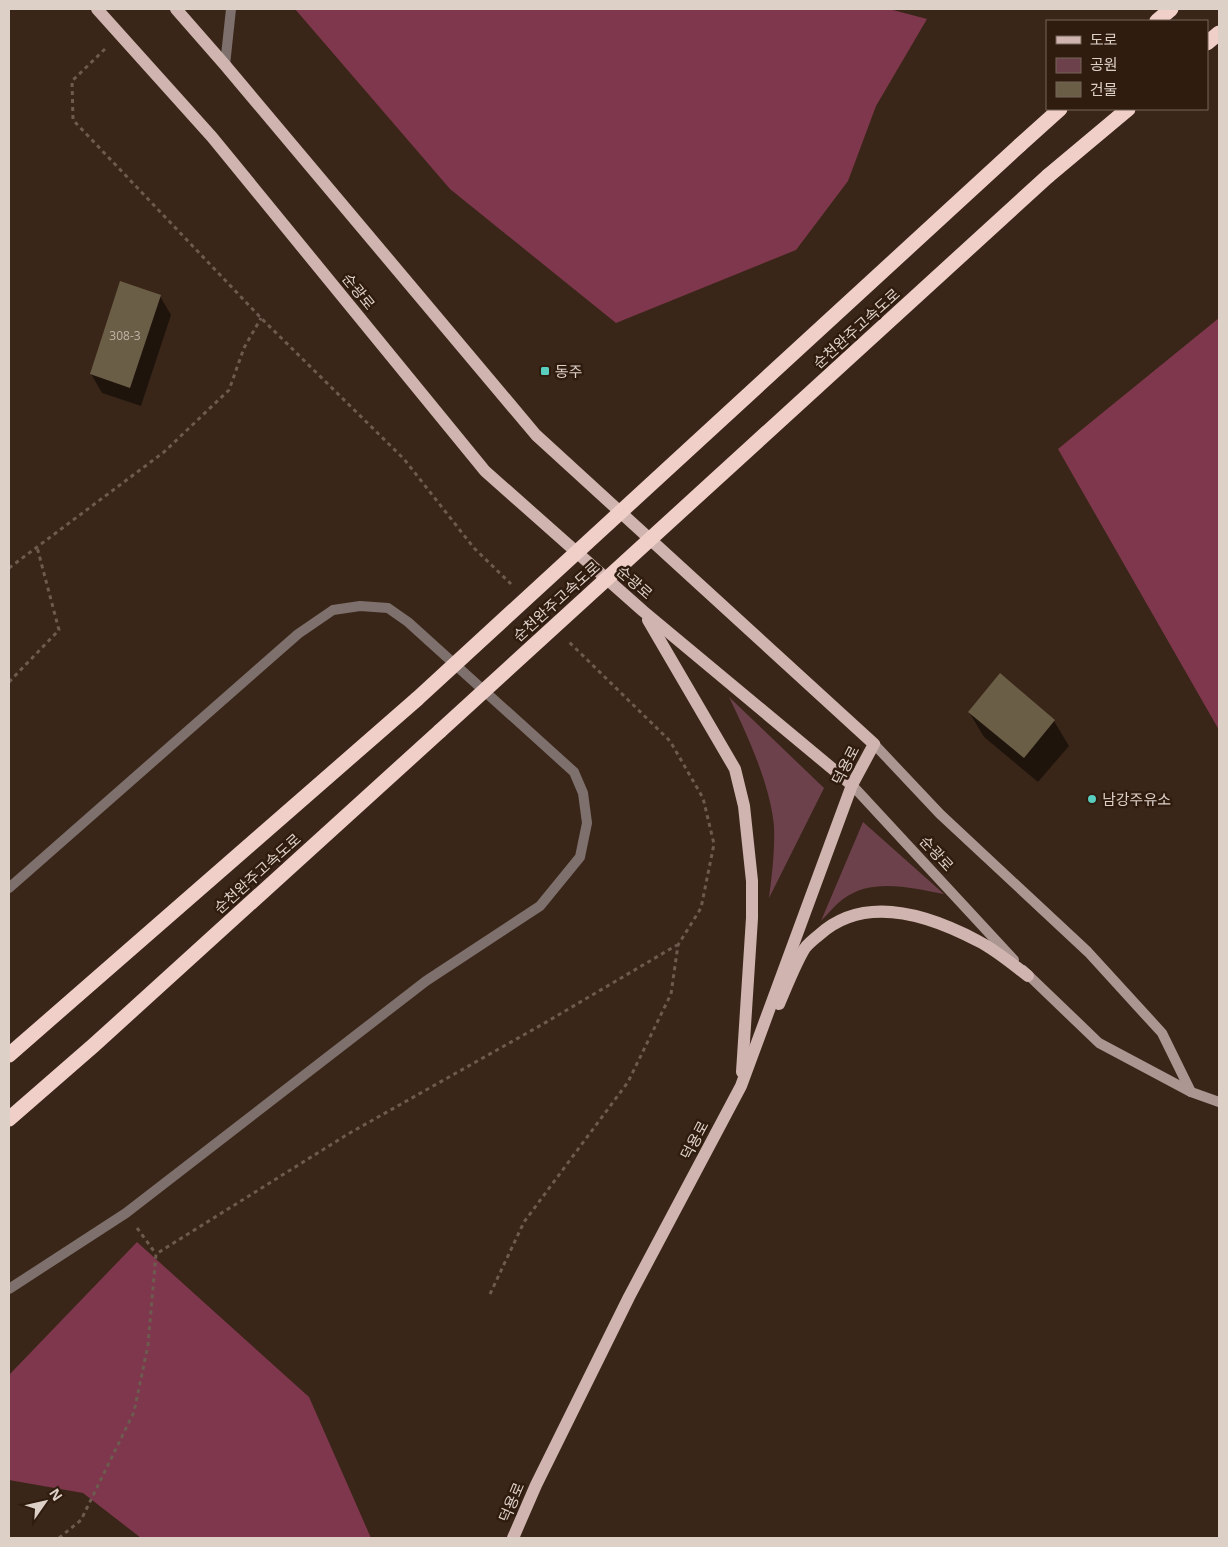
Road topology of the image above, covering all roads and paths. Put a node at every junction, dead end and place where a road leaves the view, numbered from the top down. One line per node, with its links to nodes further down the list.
1 (97, 9): 14 (main road, 순광로)
2 (176, 9): 8 (main road, 순광로)
3 (231, 9): 8 (street)
4 (1171, 9): 5 (highway)
5 (1158, 20)
6 (1219, 33): 7 (highway)
7 (1208, 42)
8 (225, 65): 16 (main road, 순광로)
9 (1059, 110): 21 (highway, 순천완주고속도로, bridge)
10 (1127, 110): 25 (highway, 순천완주고속도로, bridge)
11 (261, 318): 12 (path)
12 (37, 547): 13 (path); 15 (path)
13 (9, 568)
14 (643, 611): 17 (main road, 순광로); 22 (main road)
15 (9, 682)
16 (874, 744): 17 (main road, 덕용로); 23 (main road, 순광로)
17 (852, 785): 20 (main road, 순광로); 22 (main road, 덕용로)
18 (9, 888): 26 (street)
19 (678, 945): 27 (path)
20 (1028, 976): 22 (main road); 23 (main road, 순광로)
21 (9, 1055)
22 (741, 1086): 30 (main road, 덕용로)
23 (1191, 1092): 24 (main road, 순광로)
24 (1219, 1102)
25 (9, 1119)
26 (126, 1213): 27 (path); 28 (street)
27 (156, 1254): 29 (path)
28 (9, 1289)
29 (59, 1538)
30 (513, 1538)

